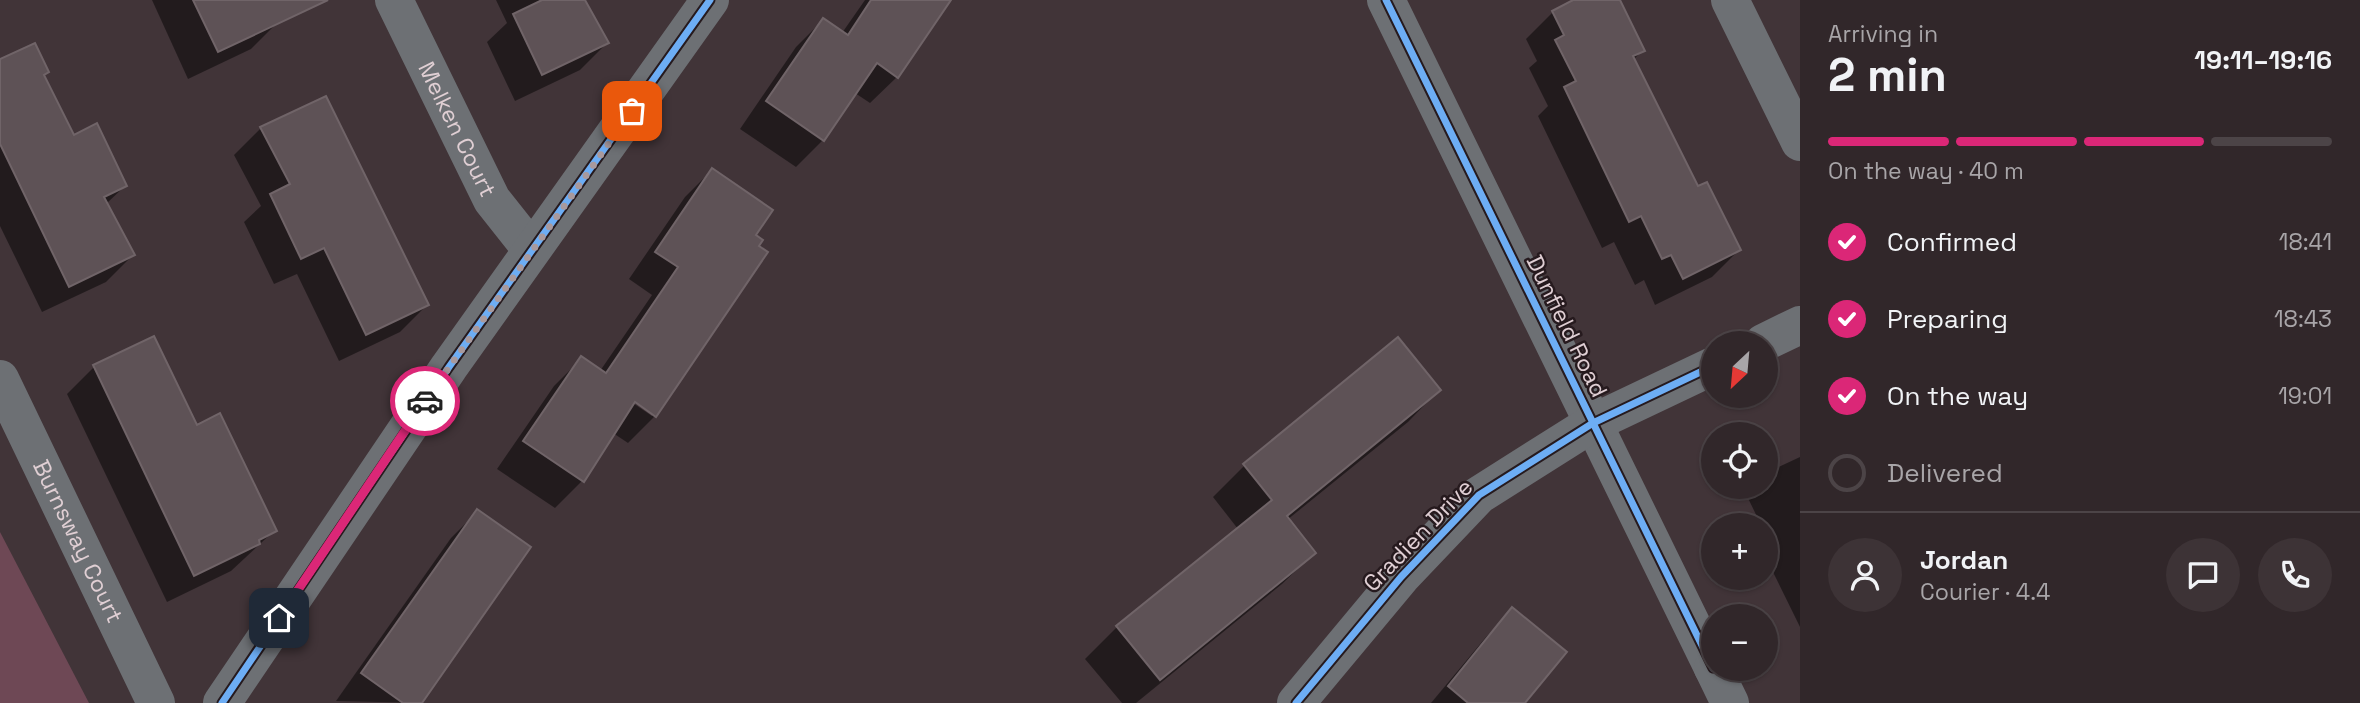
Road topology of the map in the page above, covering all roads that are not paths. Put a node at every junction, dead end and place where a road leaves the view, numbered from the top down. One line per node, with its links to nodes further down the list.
1 (394, 0): 6 (street, Melken Court)
2 (710, 0): 6 (street)
3 (1386, 0): 11 (street, Dunfield Road)
4 (1730, 0): 5 (street)
5 (1800, 142)
6 (531, 249): 15 (street)
7 (1800, 326): 8 (street)
8 (1778, 336)
9 (1701, 372): 11 (street, Gradien Drive)
10 (0, 379): 14 (street, Burnsway Court)
11 (1593, 423): 12 (street, Dunfield Road); 16 (street, Gradien Drive)
12 (1701, 644)
13 (1719, 681): 17 (street, Dunfield Road)
14 (156, 703)
15 (222, 703)
16 (1296, 703)
17 (1730, 703)

